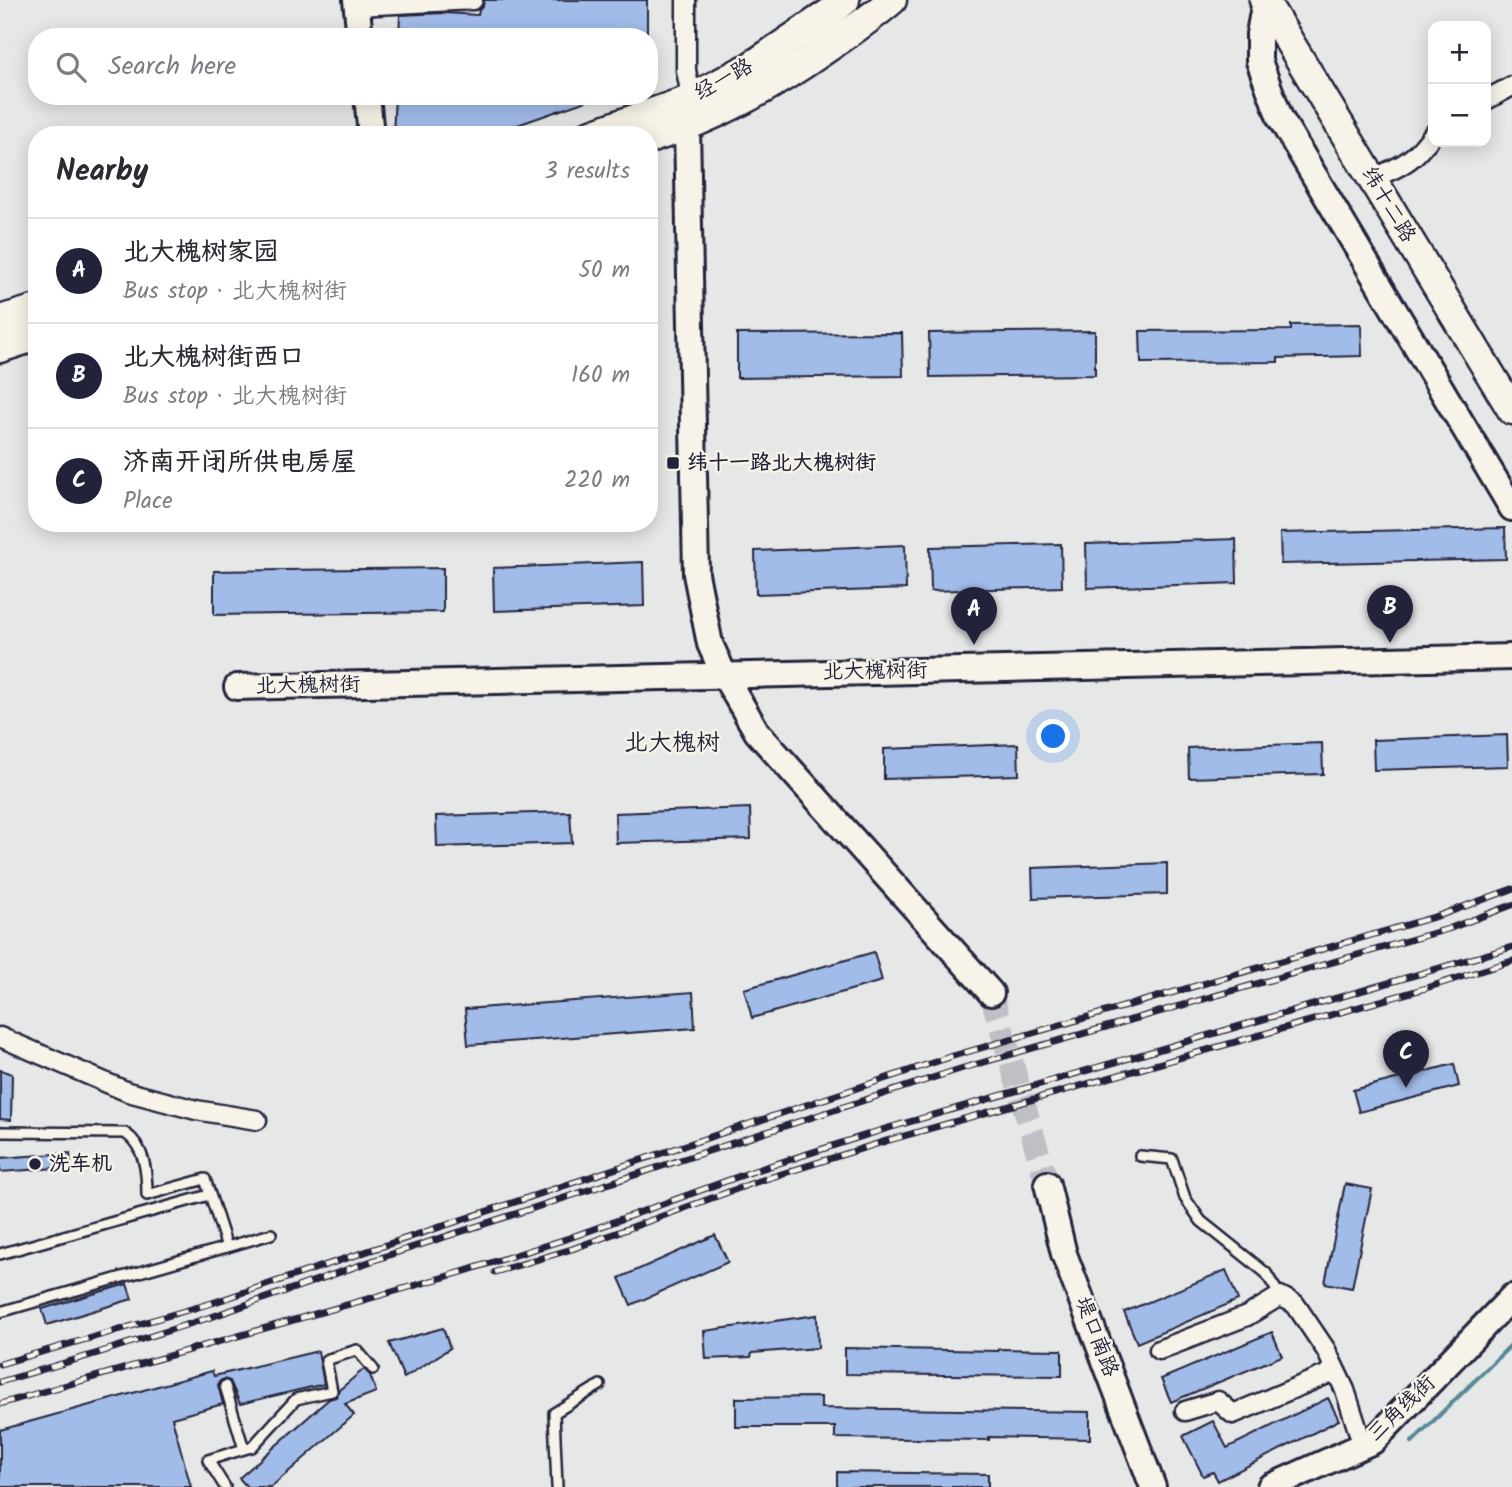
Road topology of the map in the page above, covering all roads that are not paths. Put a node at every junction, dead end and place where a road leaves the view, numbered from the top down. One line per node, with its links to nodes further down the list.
1 (472, 0): 7 (street)
2 (686, 0): 12 (street)
3 (845, 0): 12 (main road, 经一路)
4 (892, 0): 12 (main road, 经一路)
5 (1265, 0): 23 (main road, 纬十二路); 24 (street)
6 (1285, 0): 17 (main road, 纬十二路)
7 (357, 3): 8 (street)
8 (359, 28)
9 (1512, 86): 10 (street)
10 (1491, 97)
11 (368, 105): 13 (street)
12 (687, 114): 14 (main road, 经一路); 15 (main road, 经一路); 26 (street)
13 (371, 126)
14 (631, 126)
15 (658, 133)
16 (1428, 141): 17 (street)
17 (1387, 172): 22 (main road, 纬十二路)
18 (28, 312): 19 (main road)
19 (0, 320)
20 (28, 339): 21 (main road)
21 (0, 348)
22 (1512, 380)
23 (1512, 410)
24 (1512, 508)
25 (1512, 657): 26 (street, 北大槐树街)
26 (724, 675): 27 (street, 北大槐树街); 28 (street)
27 (237, 687)
28 (992, 993)
29 (0, 1037): 30 (street)
30 (257, 1120)
31 (0, 1132): 34 (lane)
32 (1140, 1156): 38 (lane)
33 (1047, 1184): 51 (street, 堤口南路)
34 (209, 1195): 36 (lane); 37 (lane)
35 (271, 1234): 36 (lane)
36 (227, 1247): 40 (lane)
37 (0, 1254)
38 (1280, 1296): 41 (street); 43 (street)
39 (1512, 1297): 47 (street, 三角线街)
40 (0, 1312)
41 (1159, 1350)
42 (373, 1369): 48 (lane)
43 (1335, 1371): 46 (street); 47 (street)
44 (600, 1385): 50 (lane)
45 (225, 1386): 48 (lane)
46 (1185, 1411)
47 (1363, 1446): 52 (street, 三角线街)
48 (244, 1449): 49 (lane)
49 (225, 1487)
50 (557, 1487)
51 (1153, 1487)
52 (1270, 1487)

